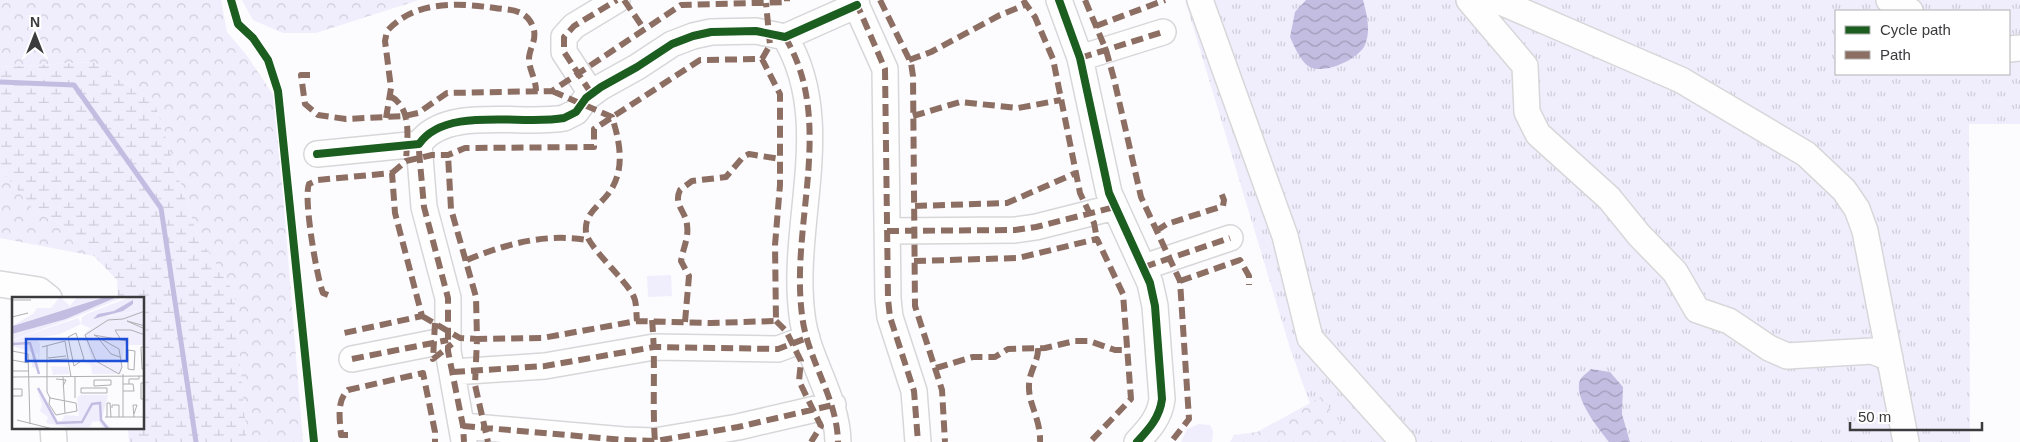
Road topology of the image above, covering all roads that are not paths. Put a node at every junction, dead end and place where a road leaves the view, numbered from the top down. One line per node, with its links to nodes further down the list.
1 (617, 0): 12 (street)
2 (1058, 0): 11 (street)
3 (1200, 0): 31 (street)
4 (1470, 0): 23 (street)
5 (1496, 0): 23 (street)
6 (1889, 0): 8 (street)
7 (856, 3): 10 (street); 16 (street)
8 (1908, 10)
9 (1162, 32): 11 (street)
10 (785, 37): 12 (street); 21 (street)
11 (1080, 58): 15 (street)
12 (591, 93): 13 (street)
13 (419, 144): 14 (street); 22 (street)
14 (317, 154)
15 (1116, 207): 16 (street); 18 (street)
16 (887, 231): 29 (street)
17 (1230, 238): 18 (street)
18 (1144, 267): 30 (street)
19 (0, 284): 20 (street)
20 (49, 297)
21 (807, 338): 25 (street); 26 (street)
22 (448, 340): 24 (street); 25 (street)
23 (1890, 358): 32 (street)
24 (352, 359)
25 (453, 372): 27 (street)
26 (833, 406): 27 (street); 28 (street)
27 (464, 434)
28 (838, 442)
29 (918, 442)
30 (1137, 442)
31 (1403, 442)
32 (1906, 442)

